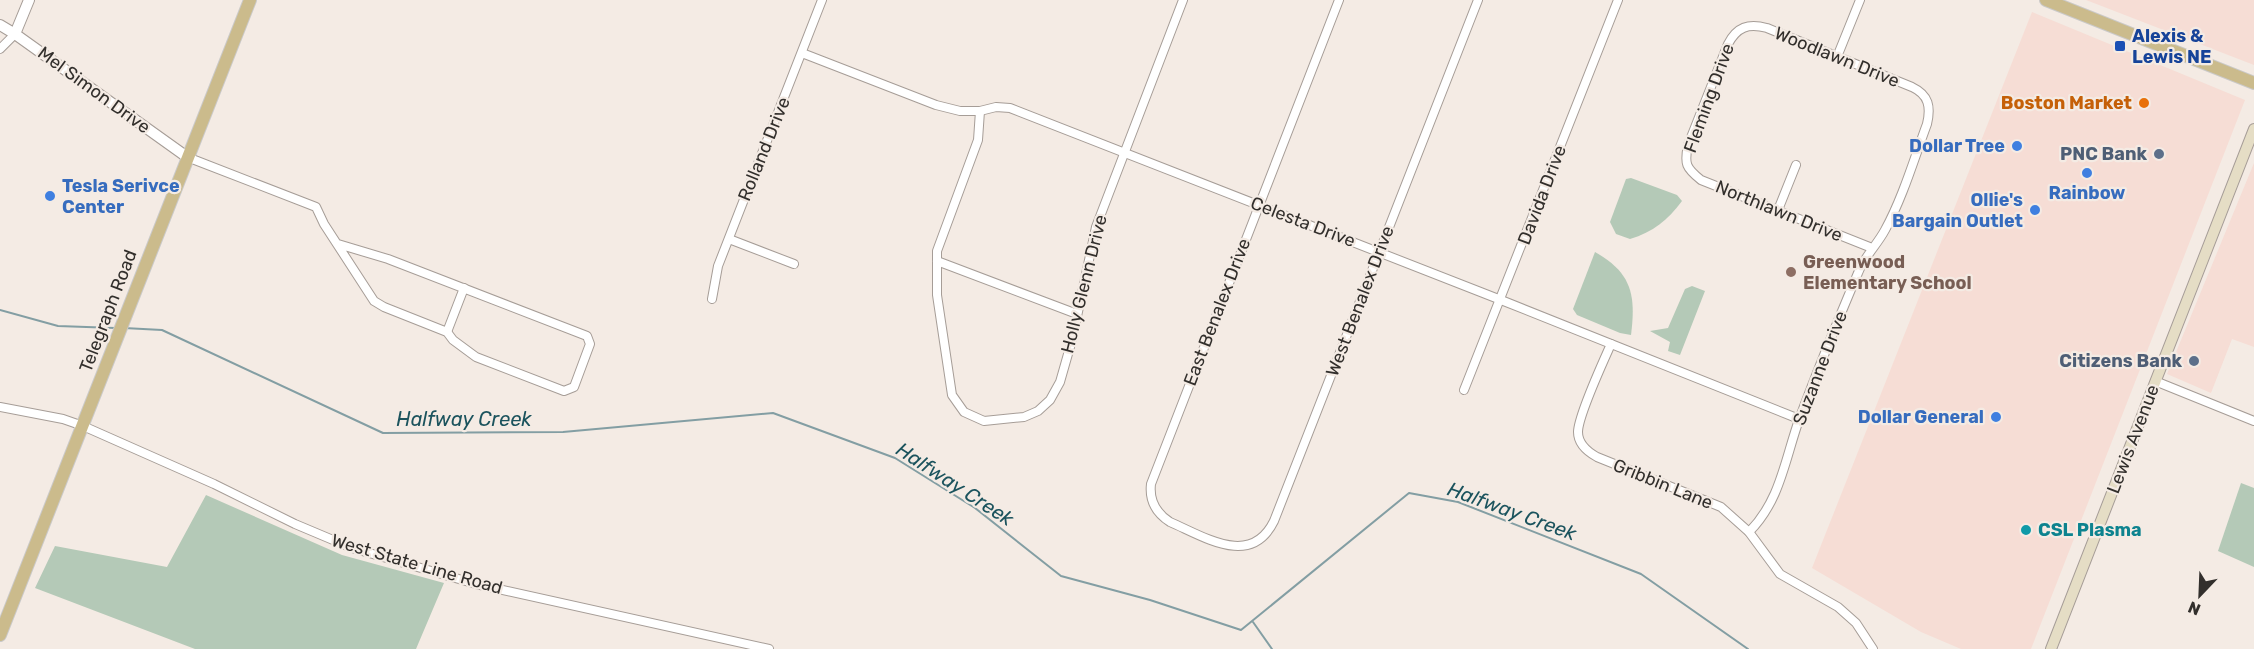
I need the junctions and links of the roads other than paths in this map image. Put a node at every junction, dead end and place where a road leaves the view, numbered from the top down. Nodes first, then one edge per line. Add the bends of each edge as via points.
1 (29, 0) edge
2 (250, 0) edge
3 (822, 0) edge
4 (1183, 0) edge
5 (1339, 0) edge
6 (1478, 0) edge
7 (1618, 0) edge
8 (1860, 0) edge
9 (2046, 0) edge
10 (0, 26) edge
11 (1738, 29) joint
12 (15, 34) junction
13 (0, 49) edge
14 (802, 53) junction
15 (1837, 57) junction
16 (2254, 83) edge
17 (1929, 103) joint
18 (980, 111) junction
19 (2254, 129) edge
20 (1124, 152) junction
21 (187, 157) junction
22 (1796, 165) dead end
23 (1688, 169) joint
24 (1259, 205) junction
25 (1778, 210) junction
26 (729, 239) junction
27 (338, 244) junction
28 (1872, 248) junction
29 (1379, 252) junction
30 (937, 261) junction
31 (794, 264) dead end
32 (464, 288) junction
33 (712, 299) dead end
34 (1501, 300) junction
35 (1077, 315) junction
36 (447, 332) junction
37 (1611, 344) junction
38 (2155, 381) junction
39 (1464, 390) dead end
40 (0, 407) edge
41 (1799, 419) junction
42 (2254, 421) edge
43 (83, 426) junction
44 (1749, 532) junction
45 (1200, 535) joint
46 (0, 635) edge
47 (769, 649) edge
48 (1874, 649) edge
49 (2050, 649) edge

1 - 12 street
2 - 21 main road, Telegraph Road
3 - 14 street, Rolland Drive
4 - 20 street, Holly Glenn Drive
5 - 24 street, East Benalex Drive
6 - 29 street, West Benalex Drive
7 - 34 street, Davida Drive
8 - 15 street
9 - 16 main road
10 - 12 street, Mel Simon Drive
11 - 15 street, Woodlawn Drive via 1755,25 1767,28
11 - 23 street, Fleming Drive via 1728,44 1688,145
12 - 13 street
12 - 21 street, Mel Simon Drive
14 - 18 street, Celesta Drive via 936,105
14 - 26 street, Rolland Drive
15 - 17 street, Woodlawn Drive via 1921,91
17 - 28 street, Suzanne Drive via 1927,124 1899,196 1884,232
18 - 20 street, Celesta Drive via 1010,108
18 - 30 street via 978,140 940,237
19 - 38 main road, Lewis Avenue
20 - 24 street, Celesta Drive
20 - 35 street, Holly Glenn Drive via 1096,226
21 - 27 street via 316,207
21 - 43 main road, Telegraph Road
22 - 25 street
23 - 25 street, Northlawn Drive via 1701,180
24 - 29 street, Celesta Drive
24 - 45 street, East Benalex Drive via 1151,484 1152,502 1163,518
25 - 28 street, Northlawn Drive
26 - 31 street
26 - 33 street, Rolland Drive via 718,266
27 - 32 street
27 - 36 street via 374,301
28 - 41 street, Suzanne Drive via 1859,270
29 - 34 street, Celesta Drive
29 - 45 street, West Benalex Drive via 1269,531 1244,547
30 - 35 street
30 - 35 street, Holly Glenn Drive via 937,295 952,395 964,412 984,421 1024,417 1050,400 1060,382
32 - 36 street
32 - 36 street via 587,336 590,344 574,387 564,391 476,357
34 - 37 street, Celesta Drive
34 - 39 street, Davida Drive
37 - 41 street, Celesta Drive
37 - 44 street, Gribbin Lane via 1581,419 1581,442 1597,457 1721,507
38 - 42 street
38 - 49 main road, Lewis Avenue
40 - 43 street, West State Line Road
41 - 44 street, Suzanne Drive via 1771,504
43 - 46 main road, Telegraph Road
43 - 47 street, West State Line Road via 352,548 476,584
44 - 48 street, Gribbin Lane via 1780,574 1839,607

